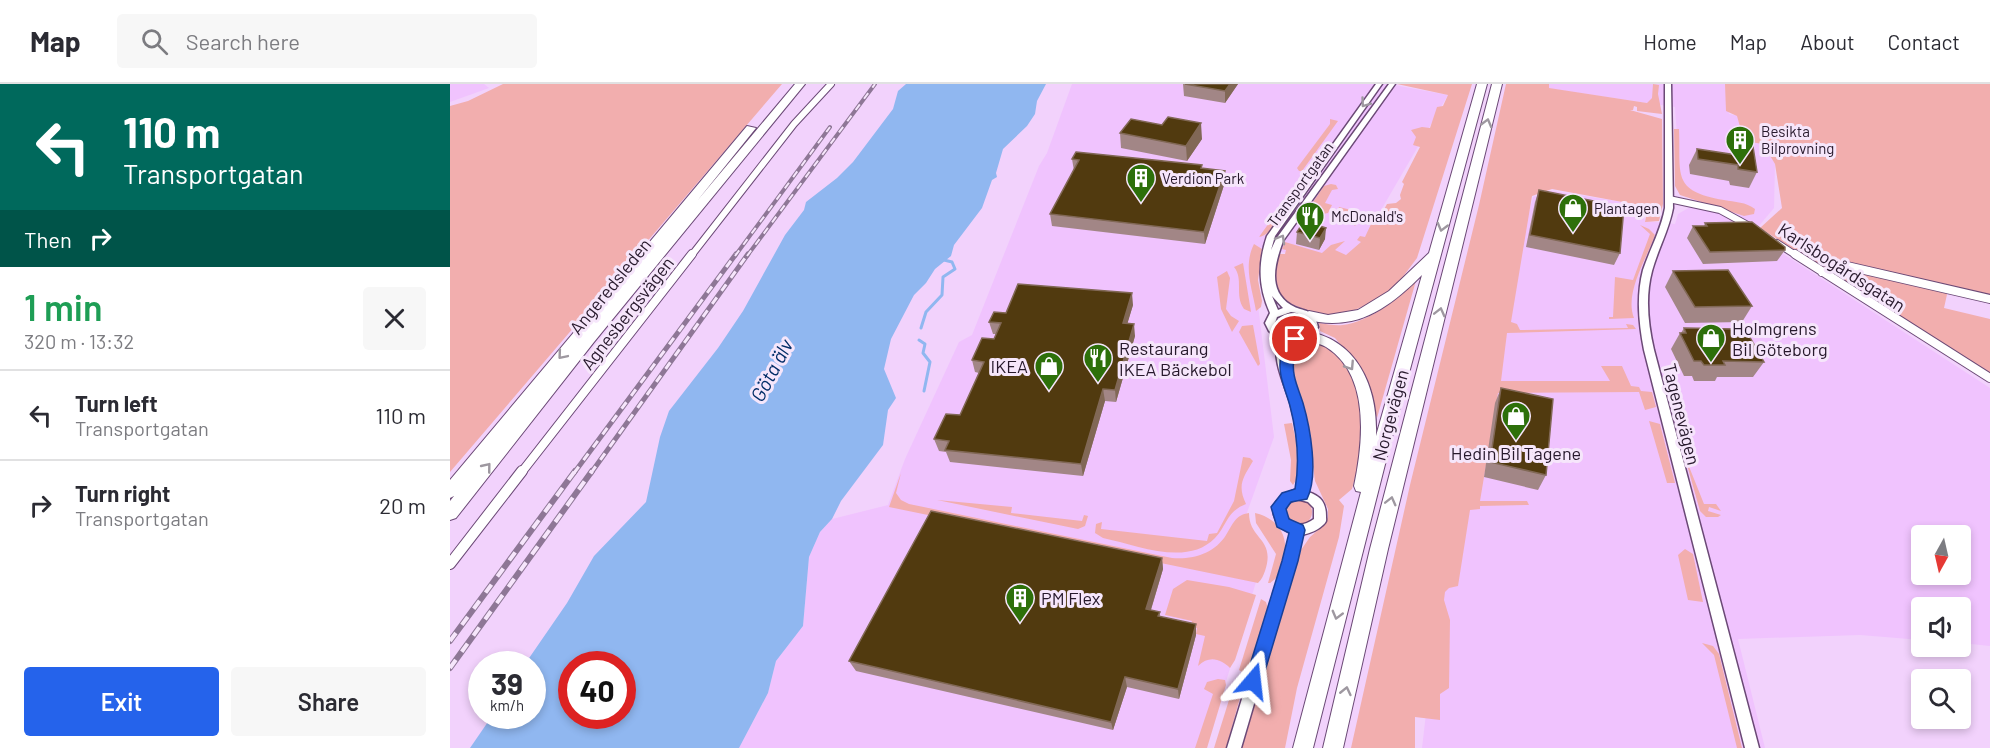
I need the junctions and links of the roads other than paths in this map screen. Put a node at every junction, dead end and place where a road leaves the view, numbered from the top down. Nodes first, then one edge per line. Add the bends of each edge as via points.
1 (787, 84) edge
2 (800, 84) edge
3 (831, 84) edge
4 (1379, 84) edge
5 (1392, 84) edge
6 (1482, 84) edge
7 (1497, 84) edge
8 (1668, 84) edge
9 (1669, 199) junction
10 (1757, 231) edge
11 (1767, 237) edge
12 (1435, 253) junction
13 (1822, 272) junction
14 (1990, 299) edge
15 (1290, 309) junction
16 (1275, 314) junction
17 (1309, 316) junction
18 (1282, 337) junction
19 (1302, 337) junction
20 (1287, 378) junction
21 (1990, 378) edge
22 (450, 491) edge
23 (1302, 494) junction
24 (450, 513) edge
25 (1297, 530) junction
26 (1351, 561) junction
27 (450, 564) edge
28 (1234, 748) edge
29 (1303, 748) edge
30 (1333, 748) edge
31 (1752, 748) edge

1 -> 22 highway, Angeredsleden
24 -> 2 highway, Angeredsleden
3 - 27 street, Agnesbergsvägen via 779,142
4 -> 16 street, Transportgatan via 1271,236 1263,279
15 -> 5 street, Transportgatan via 1274,294 1270,279 1279,241
6 -> 12 highway, Norgevägen
30 -> 7 highway, Norgevägen via 1379,549
8 - 9 street, Tagenevägen
9 - 10 street, Karlsbogårdsgatan via 1720,210
9 - 31 street, Tagenevägen via 1667,220 1648,270 1642,313
11 - 13 street, Karlsbogårdsgatan
12 - 17 highway via 1396,293 1373,309 1339,321
12 - 26 highway, Norgevägen
13 - 14 street via 1847,266
13 - 21 street, Karlsbogårdsgatan
15 - 16 street
15 - 17 street
16 - 18 street, Transportgatan via 1270,326
17 - 19 street, Transportgatan via 1313,327
18 - 19 street
18 - 20 street, Transportgatan via 1279,357
19 - 20 street, Transportgatan via 1288,354
19 -> 26 highway via 1319,337 1338,348 1354,369 1366,407 1368,442
20 - 23 street, Transportgatan via 1305,446
23 - 25 street via 1287,497 1279,507 1282,523
23 - 25 street via 1315,500 1321,515 1317,524
25 - 28 street
26 -> 29 highway, Norgevägen

